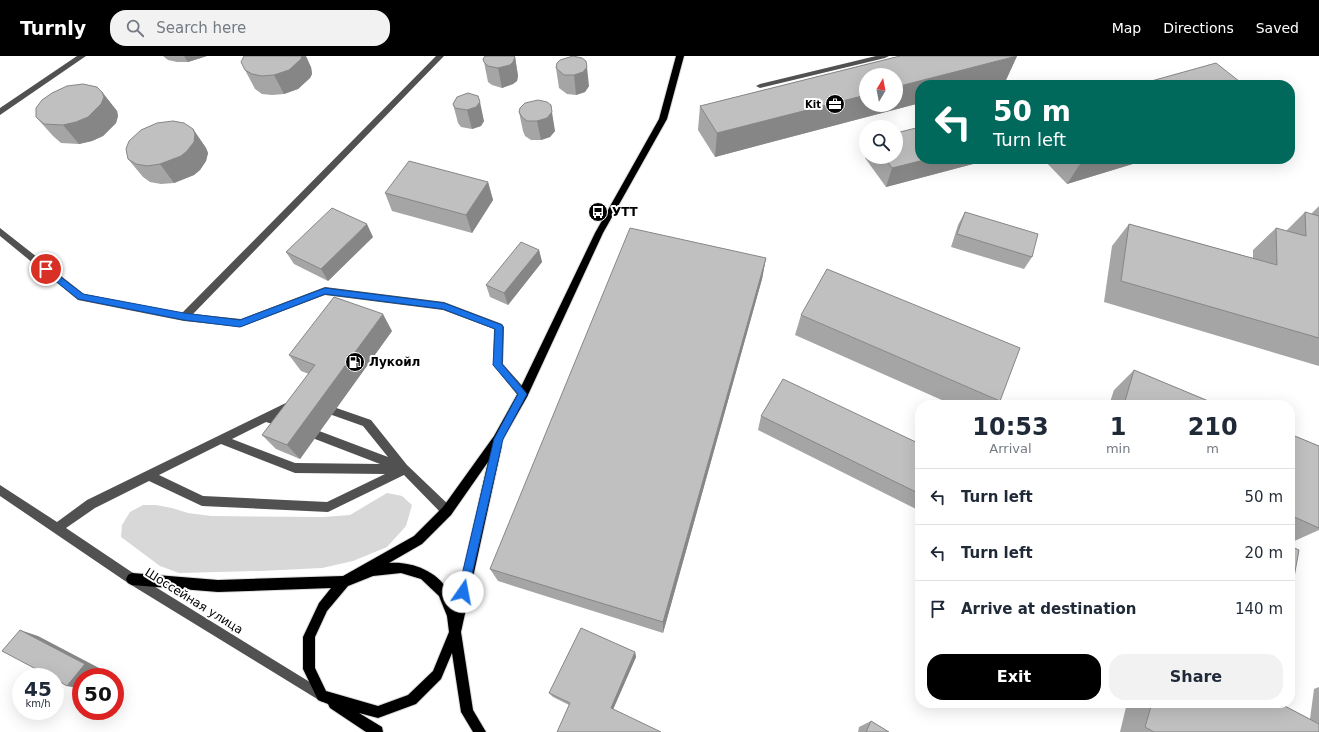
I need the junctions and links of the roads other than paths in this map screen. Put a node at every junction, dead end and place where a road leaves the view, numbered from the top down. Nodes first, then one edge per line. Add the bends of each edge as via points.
1 (82, 56) edge
2 (440, 56) edge
3 (680, 56) edge
4 (885, 56) edge
5 (760, 86) dead end
6 (0, 112) edge
7 (0, 232) edge
8 (184, 317) junction
9 (523, 394) junction
10 (265, 417) junction
11 (222, 439) junction
12 (498, 439) junction
13 (405, 469) junction
14 (148, 475) junction
15 (0, 490) edge
16 (447, 511) junction
17 (57, 528) junction
18 (132, 579) junction
19 (344, 582) junction
20 (455, 632) junction
21 (322, 696) junction
22 (377, 732) edge
23 (480, 732) edge

1 - 6 street
2 - 8 street
3 - 9 main road via 663,119 599,233
4 - 5 street
7 - 8 street via 80,297
8 - 9 street via 240,323 325,291 444,306 499,327 498,365
9 - 12 main road
10 - 11 street
10 - 13 street via 330,438
10 - 13 street via 300,400 368,423
11 - 13 street via 295,468
11 - 14 street
12 - 16 main road
12 - 20 main road
13 - 14 street via 328,507 202,501
13 - 16 street
14 - 17 street via 91,504
15 - 17 street, Шоссейная улица
16 - 19 main road via 418,540
17 - 18 street, Шоссейная улица
18 - 19 main road via 218,586
18 - 21 street, Шоссейная улица
19 - 20 main road via 374,570 401,567 425,575 443,592 453,616
19 - 21 main road via 323,607 309,637 309,669
20 - 21 main road via 437,675 412,700 378,712
20 - 23 main road via 467,712
21 - 22 main road, Шоссейная улица

